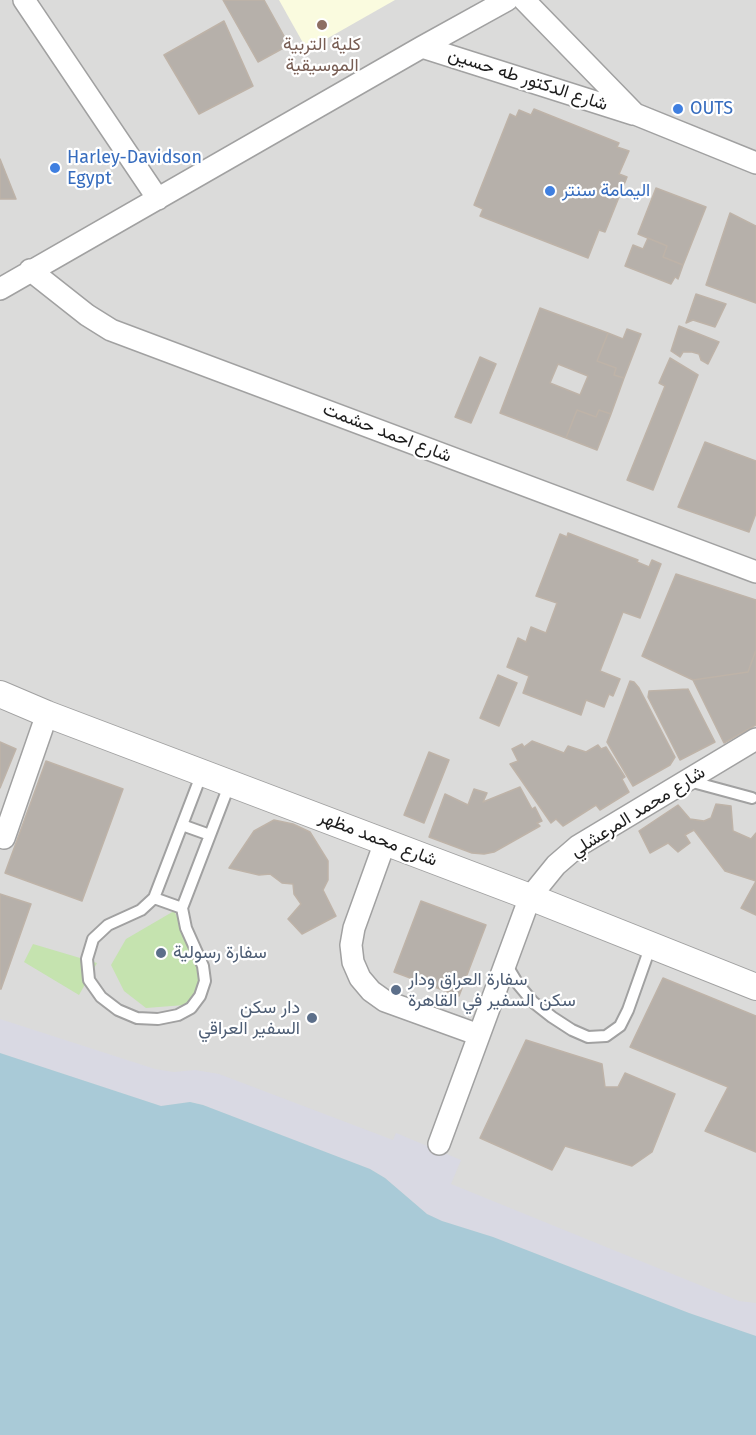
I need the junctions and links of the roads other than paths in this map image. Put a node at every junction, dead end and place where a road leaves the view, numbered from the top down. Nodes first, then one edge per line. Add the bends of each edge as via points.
1 (24, 0) edge
2 (507, 0) edge
3 (524, 0) edge
4 (429, 43) junction
5 (635, 114) junction
6 (756, 163) edge
7 (158, 200) junction
8 (30, 270) junction
9 (0, 289) edge
10 (756, 572) edge
11 (0, 694) edge
12 (47, 714) junction
13 (756, 739) edge
14 (202, 773) junction
15 (686, 780) junction
16 (230, 783) junction
17 (752, 798) dead end
18 (182, 825) junction
19 (210, 836) junction
20 (4, 838) dead end
21 (386, 842) junction
22 (530, 897) junction
23 (154, 898) junction
24 (182, 908) junction
25 (651, 945) junction
26 (506, 963) junction
27 (756, 987) edge
28 (479, 1035) junction
29 (439, 1144) dead end

1 - 7 street
2 - 4 street
3 - 5 street, شارع الدكتور طه حسين
4 - 5 street, شارع الدكتور طه حسين
4 - 7 street
5 - 6 street, شارع الدكتور طه حسين
7 - 8 street
8 - 9 street
8 - 10 street, شارع احمد حشمت via 111,330
11 - 12 street, شارع محمد مظهر
12 - 14 street, شارع محمد مظهر
12 - 20 street
13 - 15 street, شارع محمد المرعشلي
14 - 16 street, شارع محمد مظهر
14 - 18 lane
15 - 17 lane
15 - 22 street, شارع محمد المرعشلي via 578,846
16 - 19 lane
16 - 21 street, شارع محمد مظهر
18 - 19 lane
18 - 23 lane
19 - 24 lane
21 - 22 street, شارع محمد مظهر
21 - 28 street via 354,928 353,962 360,978 385,1001
22 - 25 street, شارع محمد مظهر
22 - 26 street, شارع محمد المرعشلي
23 - 24 lane
23 - 24 lane via 141,910 108,924 93,939 87,959 88,980 101,997 137,1018 178,1015 191,1008 200,996 205,981 203,966 186,928
25 - 26 lane via 628,1010 620,1026 606,1036 588,1037 552,1017 533,1002
25 - 27 street, شارع محمد مظهر
26 - 28 street, شارع محمد المرعشلي
28 - 29 street, شارع محمد المرعشلي

